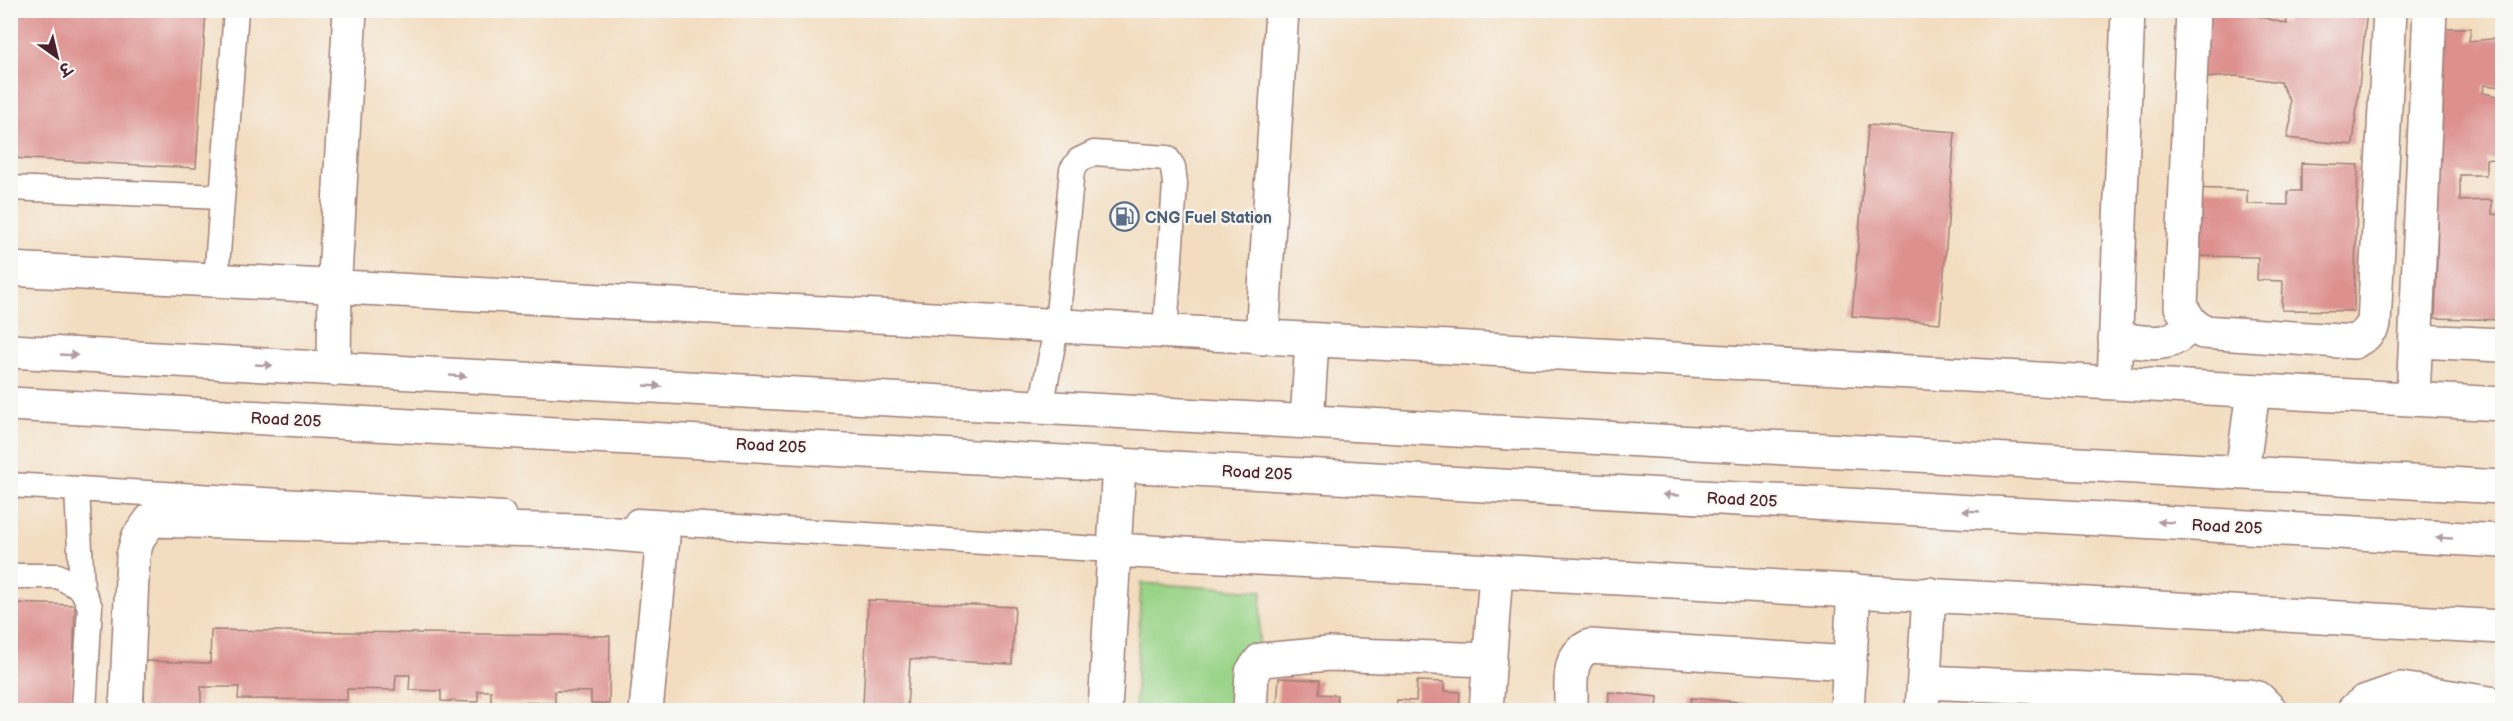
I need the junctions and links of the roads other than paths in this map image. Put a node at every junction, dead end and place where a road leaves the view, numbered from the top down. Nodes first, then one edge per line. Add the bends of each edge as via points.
1 (236, 10) edge
2 (350, 10) edge
3 (1282, 10) edge
4 (2128, 10) edge
5 (2193, 10) edge
6 (2390, 10) edge
7 (2430, 10) edge
8 (10, 188) edge
9 (222, 197) junction
10 (10, 269) edge
11 (216, 281) junction
12 (334, 288) junction
13 (2191, 323) junction
14 (1057, 324) junction
15 (1166, 333) junction
16 (1262, 338) junction
17 (2115, 339) junction
18 (1312, 340) junction
19 (2417, 341) junction
20 (2502, 345) edge
21 (10, 351) edge
22 (334, 369) junction
23 (2114, 383) junction
24 (2253, 391) junction
25 (2413, 399) junction
26 (10, 404) edge
27 (2502, 404) edge
28 (1041, 407) junction
29 (1307, 422) junction
30 (1119, 464) junction
31 (2242, 473) junction
32 (10, 485) edge
33 (2502, 487) edge
34 (77, 489) junction
35 (580, 524) junction
36 (2502, 541) edge
37 (1114, 550) junction
38 (1496, 571) junction
39 (10, 576) edge
40 (82, 589) junction
41 (1854, 590) junction
42 (1929, 594) junction
43 (2502, 627) edge
44 (1488, 660) junction
45 (1849, 663) junction
46 (1924, 696) edge
47 (2502, 705) edge
48 (84, 711) edge
49 (126, 711) edge
50 (646, 711) edge
51 (1105, 711) edge
52 (1250, 711) edge
53 (1486, 711) edge
54 (1571, 711) edge
55 (1847, 711) edge
56 (2270, 711) edge
57 (2354, 711) edge

1 - 9 lane
2 - 12 street
3 - 16 street
4 - 17 street
5 - 13 street via 2181,307
6 - 13 street via 2374,324 2354,342 2204,332
7 - 19 street
8 - 9 lane
9 - 11 lane
10 - 11 street
11 - 12 street
12 - 14 street
12 - 22 street
13 - 17 street via 2181,337 2170,342
14 - 15 street
14 - 15 lane via 1072,170 1079,160 1094,153 1167,158 1173,167 1175,184
14 - 28 lane
15 - 16 street
16 - 18 street
17 - 23 street
18 - 23 street
18 - 29 street
19 - 20 street
19 - 25 street
21 -> 22 street
22 -> 28 street
23 - 24 street
24 - 25 street
24 - 31 street
25 - 27 street
26 - 30 street, Road 205
28 - 29 street
29 - 31 street
36 -> 30 street, Road 205
30 - 37 street
31 - 33 street
32 - 34 lane
34 - 35 lane
34 - 40 lane
35 - 37 lane
35 - 49 street via 151,520 138,537 133,556
35 - 50 street via 663,538
37 - 38 street
37 - 51 street
38 - 41 street
38 - 44 street
39 - 40 lane via 58,576
40 - 48 lane via 90,607
41 - 42 street
41 - 45 street
42 - 43 street
42 - 46 street
44 - 52 street via 1329,654 1261,660 1252,672
44 - 53 street
45 - 54 street via 1590,646 1578,651 1573,660
45 - 55 street
46 - 56 street via 2247,696 2258,698
47 - 57 street via 2401,689 2364,702

